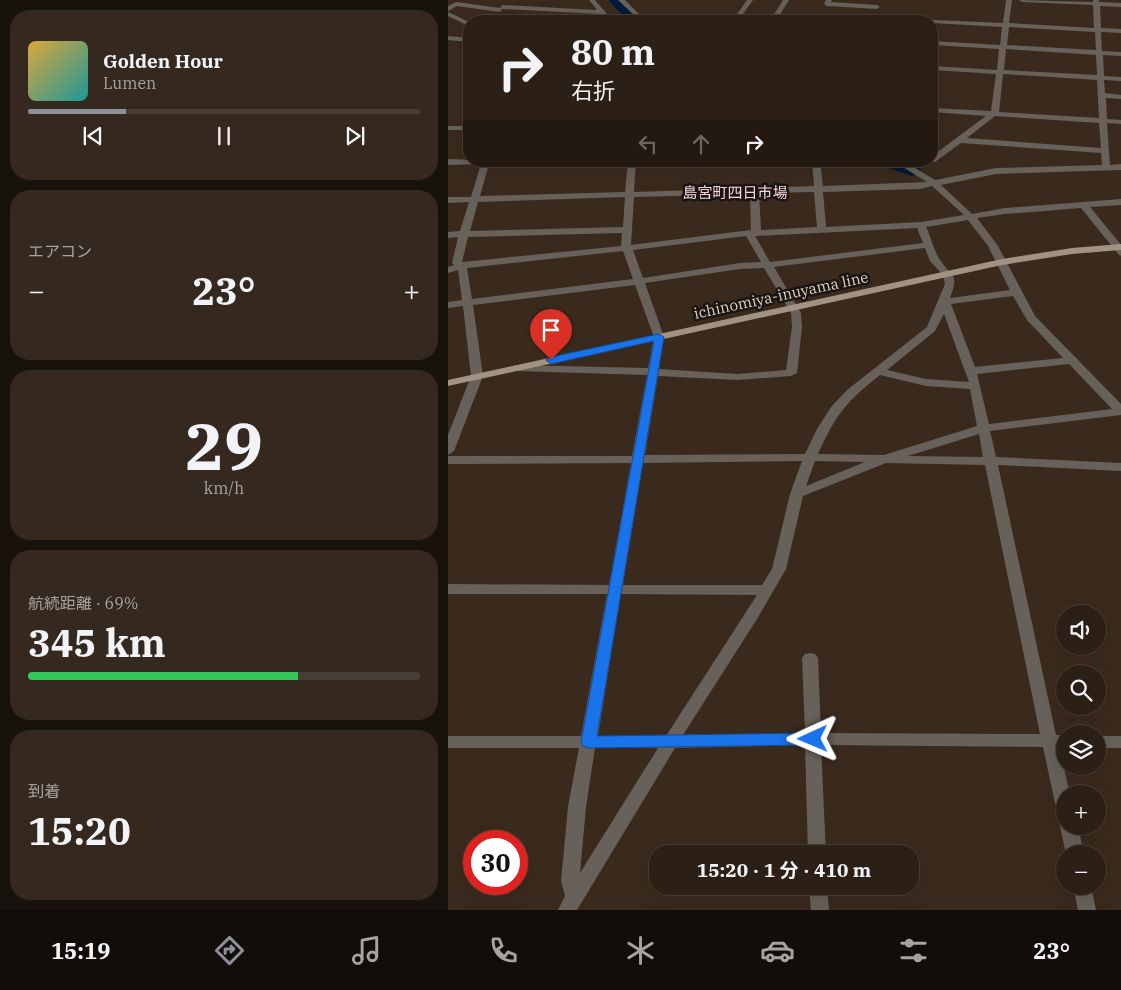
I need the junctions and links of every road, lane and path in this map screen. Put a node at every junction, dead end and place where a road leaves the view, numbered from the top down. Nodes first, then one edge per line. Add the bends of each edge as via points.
1 (511, 0) edge
2 (592, 0) edge
3 (622, 0) edge
4 (750, 0) edge
5 (786, 0) edge
6 (829, 0) edge
7 (1009, 0) edge
8 (1022, 0) edge
9 (1096, 2) edge
10 (878, 3) edge
11 (1122, 5) edge
12 (501, 8) junction
13 (448, 9) edge
14 (602, 12) junction
15 (448, 14) edge
16 (495, 15) edge
17 (605, 15) edge
18 (637, 15) edge
19 (740, 15) edge
20 (777, 15) edge
21 (874, 15) edge
22 (463, 21) edge
23 (938, 22) edge
24 (1005, 25) junction
25 (1097, 30) junction
26 (1122, 32) edge
27 (448, 38) edge
28 (463, 39) edge
29 (938, 43) edge
30 (1004, 48) junction
31 (1098, 52) junction
32 (1122, 54) edge
33 (938, 68) edge
34 (1000, 72) junction
35 (1101, 78) junction
36 (1122, 79) edge
37 (1101, 94) junction
38 (1122, 97) edge
39 (938, 110) edge
40 (995, 114) junction
41 (1104, 121) junction
42 (1122, 122) edge
43 (448, 128) edge
44 (463, 128) edge
45 (960, 140) junction
46 (1105, 150) junction
47 (938, 156) edge
48 (448, 162) edge
49 (463, 162) edge
50 (483, 167) edge
51 (632, 167) edge
52 (817, 167) edge
53 (909, 167) edge
54 (923, 167) edge
55 (1122, 167) edge
56 (1106, 168) junction
57 (917, 171) junction
58 (934, 184) junction
59 (819, 189) junction
60 (754, 192) junction
61 (630, 193) junction
62 (475, 199) junction
63 (448, 200) edge
64 (1122, 202) edge
65 (1083, 205) junction
66 (972, 218) junction
67 (921, 225) junction
68 (628, 230) junction
69 (822, 230) junction
70 (752, 233) junction
71 (464, 234) junction
72 (448, 235) edge
73 (928, 245) junction
74 (627, 248) junction
75 (1120, 249) edge
76 (1002, 262) junction
77 (768, 265) junction
78 (462, 266) junction
79 (448, 270) edge
80 (948, 274) junction
81 (640, 281) junction
82 (1016, 292) junction
83 (945, 302) junction
84 (468, 303) junction
85 (448, 305) edge
86 (792, 308) junction
87 (659, 337) junction
88 (1072, 360) junction
89 (515, 368) junction
90 (878, 371) junction
91 (971, 371) junction
92 (652, 372) junction
93 (477, 376) junction
94 (448, 382) edge
95 (975, 386) junction
96 (1121, 412) edge
97 (984, 428) junction
98 (448, 451) edge
99 (810, 457) junction
100 (638, 459) junction
101 (884, 459) junction
102 (448, 460) edge
103 (990, 461) junction
104 (1122, 467) edge
105 (797, 494) junction
106 (616, 588) junction
107 (448, 589) edge
108 (766, 590) junction
109 (810, 658) dead end
110 (1056, 738) edge
111 (813, 739) junction
112 (1056, 741) edge
113 (448, 742) edge
114 (588, 742) junction
115 (670, 742) junction
116 (1106, 742) edge
117 (1122, 742) edge
118 (817, 845) edge
119 (819, 895) edge
120 (1084, 895) edge
121 (571, 904) edge
122 (820, 910) edge
123 (1088, 910) edge

1 - 12 street
2 - 14 street
3 - 18 street
4 - 19 street
5 - 20 street
6 - 10 street via 827,4
7 - 24 street
8 - 9 street
9 - 11 street
9 - 25 street
10 - 21 street
12 - 13 street via 456,4
12 - 14 street
12 - 16 street
14 - 17 street
15 - 22 street
23 - 24 street
24 - 25 street
24 - 30 street
25 - 26 street
25 - 31 street
27 - 28 street
29 - 30 street
30 - 31 street
30 - 34 street
31 - 32 street
31 - 35 street
33 - 34 street
34 - 35 street
34 - 40 street
35 - 36 street
35 - 37 street
37 - 38 street
37 - 41 street
39 - 40 street
40 - 41 street
40 - 45 street
41 - 42 street
41 - 46 street
43 - 44 street
45 - 46 street
45 - 47 street
46 - 56 street
48 - 49 street
50 - 62 street
51 - 61 street
52 - 59 street
53 - 57 street
54 - 57 street
55 - 56 street
56 - 58 street via 996,171
57 - 58 street
58 - 59 street
58 - 66 street
59 - 60 street
59 - 69 street
60 - 61 street
60 - 70 street
61 - 62 street
61 - 68 street
62 - 63 street
62 - 71 street
64 - 65 street
65 - 66 street
65 - 75 street
66 - 67 street
66 - 76 street
67 - 69 street
67 - 73 street
68 - 71 street
68 - 74 street
69 - 70 street
70 - 74 street
70 - 77 street
71 - 72 street
71 - 78 street via 457,263
73 - 77 street
73 - 80 street via 935,260
74 - 78 street
74 - 81 street
75 - 76 main road, ichinomiya-inuyama line via 1040,255
76 - 80 main road, ichinomiya-inuyama line
76 - 82 street
77 - 81 street
77 - 86 street
78 - 79 street
78 - 84 street
80 - 83 street via 950,284
80 - 86 main road, ichinomiya-inuyama line
81 - 84 street
81 - 87 street
82 - 83 street
82 - 88 street via 1031,318
83 - 90 street via 931,329
83 - 91 street
84 - 85 street
84 - 93 street
86 - 87 main road, ichinomiya-inuyama line
86 - 92 street via 796,313 797,326 791,373 737,377
87 - 89 main road, ichinomiya-inuyama line
87 - 92 street
88 - 91 street
88 - 96 street
89 - 92 street
89 - 93 main road, ichinomiya-inuyama line
90 - 95 street via 916,382
90 - 99 street via 837,407
91 - 95 street
92 - 100 street
93 - 94 main road, ichinomiya-inuyama line
93 - 98 street
95 - 97 street
96 - 97 street
97 - 101 street
97 - 103 street
99 - 100 street
99 - 101 street
99 - 105 street
100 - 102 street
100 - 106 street
101 - 103 street
101 - 105 street
103 - 104 street
103 - 110 street via 1034,675
105 - 108 street via 779,568
106 - 107 street
106 - 108 street
106 - 114 street
108 - 115 street
109 - 111 street
111 - 112 street
111 - 115 street
111 - 118 street
113 - 114 street
114 - 115 street
114 - 121 street via 577,807
115 - 121 street
116 - 117 street
119 - 122 street
120 - 123 street

